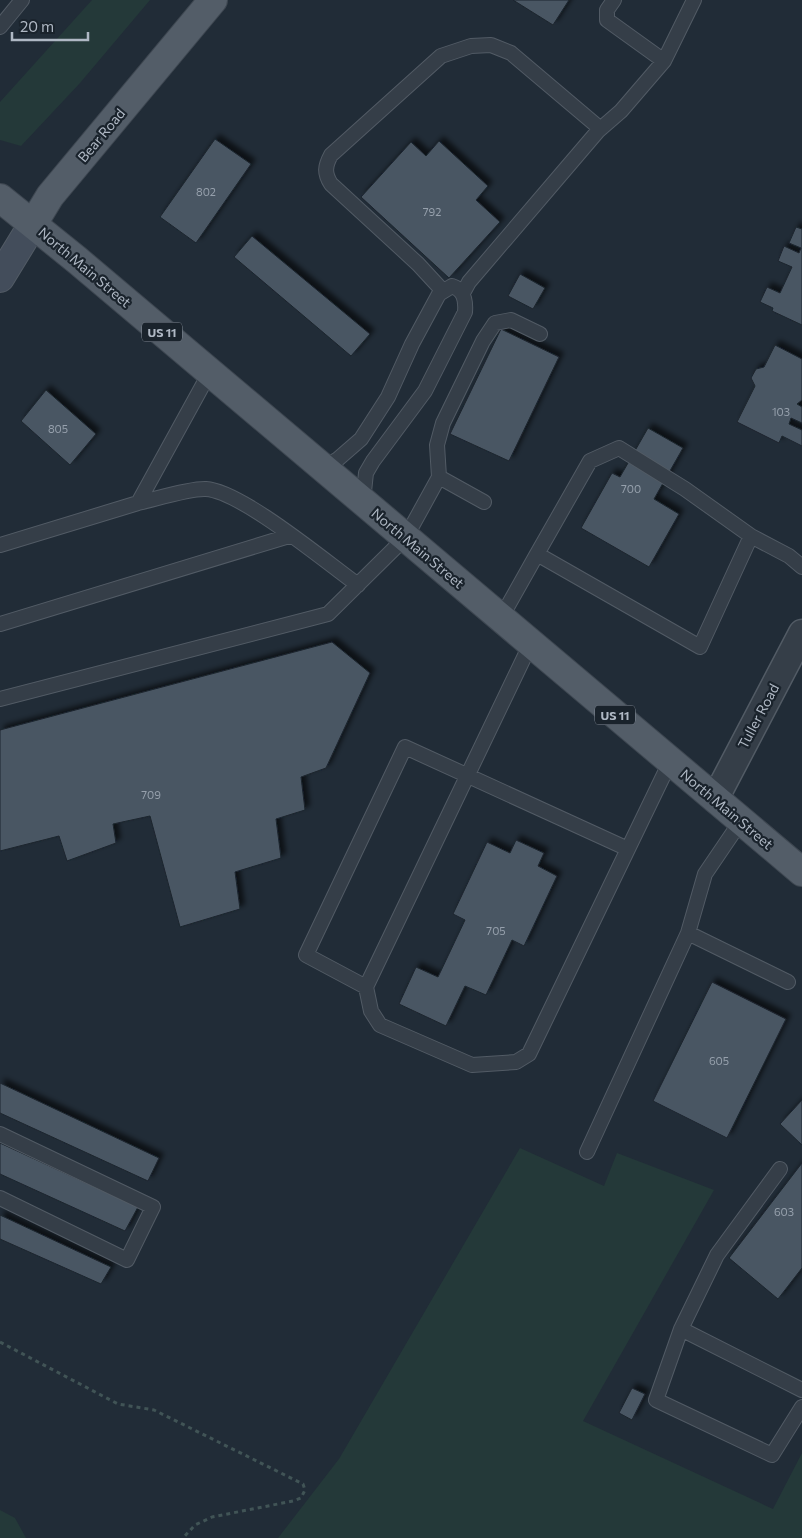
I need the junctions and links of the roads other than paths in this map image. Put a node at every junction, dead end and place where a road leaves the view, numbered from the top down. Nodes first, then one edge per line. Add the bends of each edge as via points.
1 (22, 0) edge
2 (213, 0) edge
3 (614, 0) edge
4 (690, 2) edge
5 (0, 27) edge
6 (664, 61) junction
7 (598, 131) junction
8 (0, 198) edge
9 (33, 224) junction
10 (0, 278) edge
11 (442, 290) junction
12 (463, 292) junction
13 (540, 334) dead end
14 (210, 372) junction
15 (323, 468) junction
16 (439, 477) junction
17 (363, 501) junction
18 (484, 502) dead end
19 (138, 503) junction
20 (289, 536) junction
21 (751, 536) junction
22 (406, 537) junction
23 (0, 545) edge
24 (537, 554) junction
25 (802, 567) edge
26 (358, 585) junction
27 (501, 618) junction
28 (0, 624) edge
29 (802, 634) edge
30 (531, 643) junction
31 (0, 698) edge
32 (670, 762) junction
33 (468, 774) junction
34 (715, 799) junction
35 (741, 821) junction
36 (628, 849) junction
37 (802, 872) edge
38 (688, 933) junction
39 (788, 982) dead end
40 (366, 987) junction
41 (0, 1134) edge
42 (587, 1152) dead end
43 (780, 1169) dead end
44 (0, 1198) edge
45 (681, 1329) junction
46 (802, 1390) edge
47 (802, 1407) edge

1 - 5 lane
2 - 9 main road, Bear Road via 50,196
3 - 6 lane via 607,10 607,20
4 - 6 lane
6 - 7 lane via 621,111
7 - 11 lane via 596,125 511,53 491,45 471,46 441,56 331,155 326,164 326,176 331,184
7 - 12 lane
8 - 9 main road, US 11
9 - 10 main road, Bear Road
9 - 14 main road, North Main Street / US 11
11 - 12 lane via 452,286
11 - 15 lane via 412,344 388,398 367,431 352,449
12 - 17 lane via 465,312 425,391 366,473
13 - 16 lane via 511,320 495,323 443,423 437,445
14 - 15 main road, North Main Street / US 11
14 - 19 lane
15 - 17 main road, North Main Street / US 11
16 - 18 lane
16 - 22 lane
17 - 22 main road, North Main Street / US 11
19 - 20 lane via 204,488 223,491
19 - 23 lane
20 - 26 lane
20 - 28 lane
21 - 24 lane via 619,448 590,461
21 - 24 lane via 700,647
21 - 25 lane via 789,556
22 - 26 lane
22 - 27 main road, North Main Street / US 11
24 - 27 lane
26 - 31 lane via 328,614
27 - 30 main road, North Main Street / US 11
29 - 34 street, Tuller Road
30 - 32 main road, North Main Street / US 11
30 - 33 lane
32 - 34 main road, North Main Street / US 11
32 - 36 lane
33 - 36 lane
33 - 40 lane
33 - 40 lane via 405,747 306,955
34 - 35 main road, North Main Street / US 11
35 - 37 main road, North Main Street / US 11
35 - 38 lane via 704,874
36 - 40 lane via 529,1054 516,1062 472,1065 380,1025 370,1011
38 - 39 lane
38 - 42 lane
41 - 44 lane via 153,1207 127,1260
43 - 45 lane via 717,1255
45 - 46 lane
45 - 47 lane via 656,1400 772,1455

